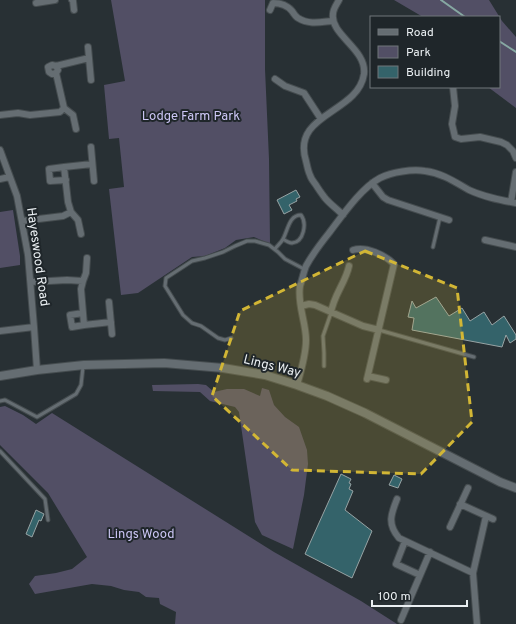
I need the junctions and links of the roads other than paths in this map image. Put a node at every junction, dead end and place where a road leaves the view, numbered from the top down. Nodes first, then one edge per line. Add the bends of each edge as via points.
1 (55, 0) edge
2 (72, 0) edge
3 (339, 0) edge
4 (36, 4) edge
5 (74, 10) dead end
6 (270, 10) dead end
7 (332, 21) junction
8 (88, 47) dead end
9 (89, 58) junction
10 (367, 70) edge
11 (275, 78) dead end
12 (91, 80) dead end
13 (453, 88) edge
14 (64, 108) junction
15 (0, 115) edge
16 (321, 119) junction
17 (76, 129) dead end
18 (91, 147) dead end
19 (0, 150) edge
20 (516, 158) edge
21 (49, 161) dead end
22 (92, 164) junction
23 (64, 167) junction
24 (49, 169) junction
25 (516, 172) edge
26 (9, 177) junction
27 (0, 179) edge
28 (66, 180) junction
29 (94, 181) dead end
30 (372, 184) junction
31 (513, 202) edge
32 (71, 212) junction
33 (343, 215) junction
34 (440, 217) junction
35 (449, 220) dead end
36 (22, 221) junction
37 (81, 234) dead end
38 (283, 239) junction
39 (485, 240) dead end
40 (433, 247) dead end
41 (516, 247) edge
42 (275, 249) junction
43 (353, 250) dead end
44 (87, 258) dead end
45 (349, 266) dead end
46 (305, 270) junction
47 (31, 282) junction
48 (83, 282) junction
49 (109, 302) dead end
50 (300, 306) junction
51 (331, 312) junction
52 (83, 313) junction
53 (111, 322) junction
54 (84, 325) junction
55 (34, 327) junction
56 (379, 330) junction
57 (0, 331) edge
58 (112, 334) dead end
59 (231, 338) dead end
60 (474, 357) dead end
61 (84, 365) junction
62 (324, 366) dead end
63 (37, 370) junction
64 (0, 376) edge
65 (386, 380) dead end
66 (297, 385) junction
67 (0, 401) edge
68 (0, 451) edge
69 (468, 488) dead end
70 (516, 488) edge
71 (397, 499) dead end
72 (460, 504) junction
73 (486, 516) junction
74 (493, 519) dead end
75 (48, 520) dead end
76 (450, 526) dead end
77 (406, 541) junction
78 (430, 552) junction
79 (473, 573) junction
80 (420, 575) junction
81 (401, 620) dead end
82 (477, 624) edge

1 - 4 street
2 - 5 street
3 - 7 street
6 - 7 street via 273,3 280,3 290,8 297,18 307,22
7 - 10 street via 358,53
8 - 9 street
9 - 12 street
9 - 14 street via 49,66 50,74 56,73
10 - 16 street via 357,91 348,101
11 - 16 street via 285,86 304,93
13 - 20 street via 455,106 452,124 455,137 480,137 501,142 513,151
14 - 15 street via 60,112
14 - 17 street via 73,115
16 - 33 street via 310,128 304,140 304,155 310,177 325,198
18 - 22 street
19 - 26 street, Hayeswood Road
21 - 24 street
22 - 23 street
22 - 29 street
23 - 24 street
23 - 28 street
24 - 28 street via 50,181
25 - 31 street
26 - 27 street
26 - 36 street, Hayeswood Road via 17,196
28 - 32 street
30 - 31 street via 394,173 424,171 440,174 486,197
30 - 33 street via 357,197
30 - 34 street via 388,200
32 - 36 street via 63,216
32 - 37 street via 78,220
33 - 46 street
34 - 35 street
34 - 40 lane
36 - 47 street, Hayeswood Road
38 - 38 lane via 292,218 301,215 304,218 304,226 299,240 290,243
38 - 42 lane
39 - 41 street
42 - 46 lane via 285,259
42 - 59 lane via 259,241 247,242 192,261 166,278 165,286 183,315 218,338
43 - 56 street via 358,248 381,255 394,264
44 - 48 street
45 - 51 street
46 - 50 street via 300,288
47 - 48 street
47 - 55 street, Hayeswood Road
48 - 52 street
49 - 53 street
50 - 51 street via 315,305
50 - 66 street via 306,340
51 - 56 street
51 - 62 lane via 323,336
52 - 54 street
52 - 54 street via 70,315 72,327
53 - 54 street
53 - 58 street
55 - 57 street
55 - 63 street, Hayeswood Road
56 - 60 lane
56 - 65 street via 368,377
61 - 63 street, Lings Way
61 - 66 street, Lings Way via 164,362 190,364 265,375
61 - 67 lane via 76,394 37,417 5,400
63 - 64 street, Lings Way
66 - 70 street, Lings Way via 365,413
68 - 75 lane via 45,499
69 - 72 street
71 - 77 street via 391,520 393,531 398,538
72 - 73 street
72 - 76 street
73 - 74 street
73 - 79 street
77 - 78 street
77 - 80 street via 396,564
78 - 79 street
78 - 80 street
79 - 82 street
80 - 81 street

